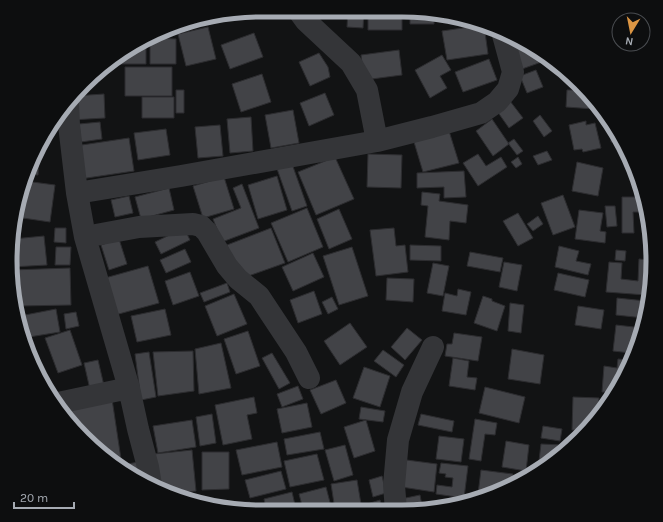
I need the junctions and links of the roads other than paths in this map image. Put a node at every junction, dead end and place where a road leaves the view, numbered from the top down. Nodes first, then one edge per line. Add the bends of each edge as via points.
1 (303, 17) edge
2 (505, 40) edge
3 (69, 110) edge
4 (376, 140) junction
5 (77, 193) junction
6 (85, 237) junction
7 (433, 347) dead end
8 (308, 378) dead end
9 (129, 388) junction
10 (62, 402) edge
11 (150, 478) edge
12 (396, 505) edge

1 - 4 street via 351,63 367,90
2 - 4 street via 513,72 508,89 497,102 481,113
3 - 5 street
4 - 5 street
5 - 6 street
6 - 8 street via 139,227 193,224 201,226 227,266 259,296 296,352
6 - 9 street
7 - 12 street via 412,392 398,440 394,484
9 - 10 street
9 - 11 street

